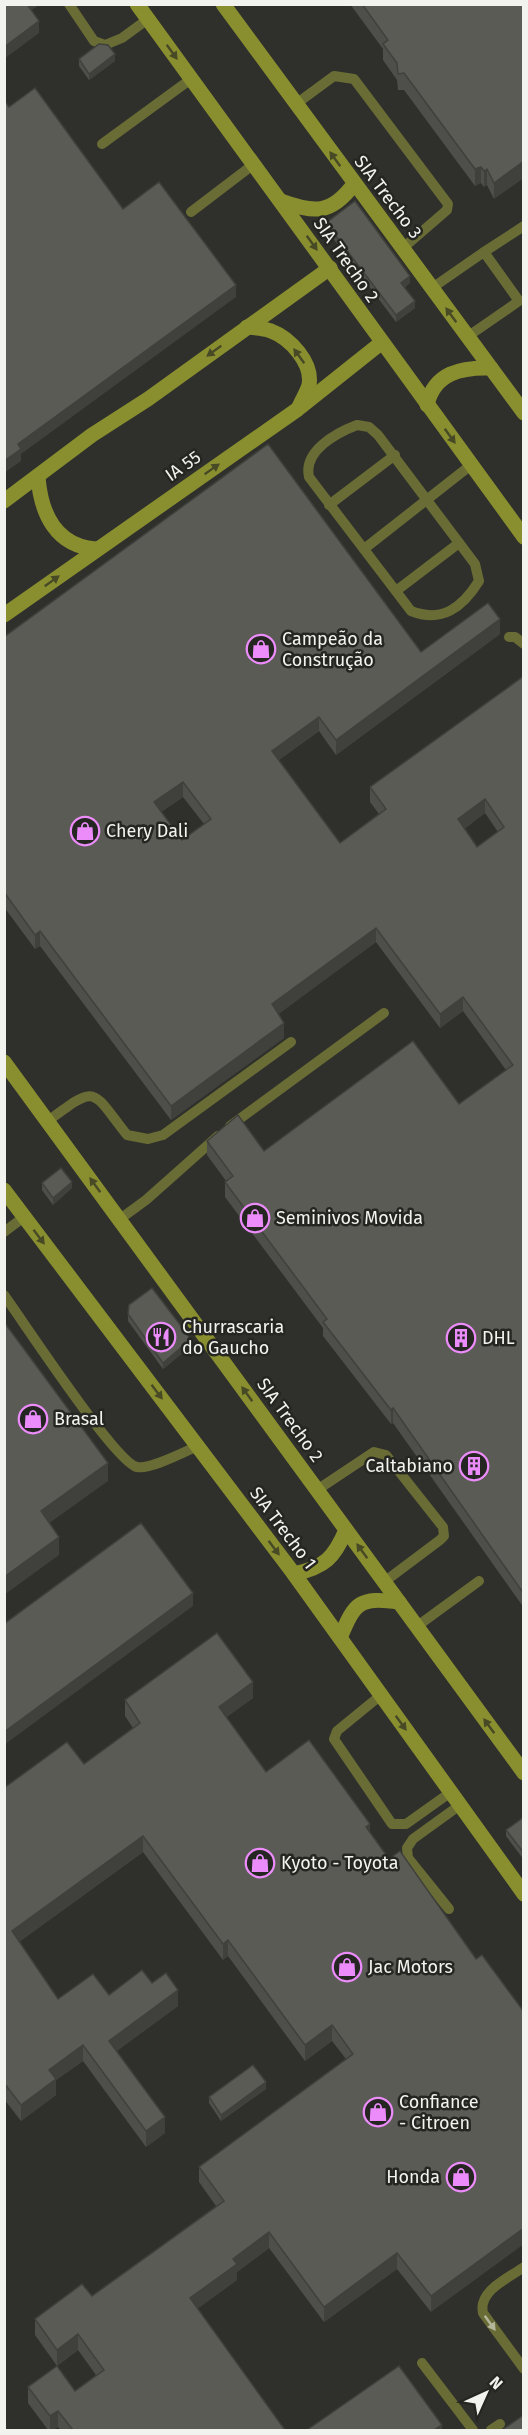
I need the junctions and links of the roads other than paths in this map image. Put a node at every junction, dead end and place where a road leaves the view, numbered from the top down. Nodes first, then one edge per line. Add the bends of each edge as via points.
1 (69, 4) edge
2 (137, 4) edge
3 (223, 4) edge
4 (148, 19) junction
5 (191, 79) junction
6 (296, 104) junction
7 (102, 144) dead end
8 (254, 164) junction
9 (354, 184) junction
10 (281, 201) junction
11 (191, 212) dead end
12 (524, 226) edge
13 (403, 248) junction
14 (484, 252) junction
15 (330, 268) junction
16 (432, 288) junction
17 (521, 300) edge
18 (247, 327) junction
19 (467, 336) junction
20 (381, 343) junction
21 (491, 368) junction
22 (427, 405) junction
23 (298, 409) junction
24 (524, 413) edge
25 (394, 455) junction
26 (471, 465) junction
27 (38, 477) junction
28 (426, 498) junction
29 (4, 501) edge
30 (329, 504) junction
31 (524, 537) edge
32 (459, 543) junction
33 (96, 549) junction
34 (364, 549) junction
35 (396, 591) junction
36 (4, 615) edge
37 (509, 638) dead end
38 (524, 644) edge
39 (384, 1013) dead end
40 (291, 1042) dead end
41 (4, 1062) edge
42 (48, 1121) junction
43 (4, 1190) edge
44 (24, 1217) junction
45 (120, 1219) junction
46 (4, 1232) edge
47 (4, 1295) edge
48 (198, 1446) junction
49 (317, 1490) junction
50 (346, 1530) junction
51 (294, 1574) junction
52 (480, 1581) dead end
53 (384, 1582) junction
54 (399, 1602) junction
55 (416, 1627) junction
56 (340, 1638) junction
57 (381, 1695) junction
58 (524, 1773) edge
59 (455, 1798) junction
60 (524, 1894) edge
61 (449, 1909) dead end
62 (524, 2267) edge
63 (422, 2363) dead end
64 (524, 2369) edge
65 (473, 2430) edge

1 - 4 lane via 94,41 105,45
2 - 4 main road, SIA Trecho 2
3 - 6 main road, SIA Trecho 3
4 -> 5 main road, SIA Trecho 2
5 - 7 lane
5 - 8 main road, SIA Trecho 2
9 -> 6 main road, SIA Trecho 3
6 - 13 lane via 334,76 354,79 435,186 448,204 447,210
8 - 10 main road, SIA Trecho 2
8 - 11 lane
9 - 10 main road via 331,207 315,211
9 - 13 main road, SIA Trecho 3
10 -> 15 main road, SIA Trecho 2
12 - 14 lane
13 - 16 main road, SIA Trecho 3
14 - 16 lane
14 - 17 lane
15 - 18 main road
15 - 20 main road, SIA Trecho 2
19 -> 16 main road, SIA Trecho 3
17 - 19 lane
23 -> 18 main road via 309,386 304,362 290,343 270,331
18 -> 27 main road
19 - 21 main road, SIA Trecho 3
20 - 22 main road, SIA Trecho 2
20 - 23 main road, IA 55
21 - 22 main road via 475,367 446,374 435,384
21 - 24 main road, SIA Trecho 3
22 -> 26 main road, SIA Trecho 2
33 -> 23 main road, IA 55
25 - 28 lane
25 - 30 lane
25 - 30 lane via 369,427 357,425 341,431 310,457 307,468
26 - 28 lane
26 - 31 main road, SIA Trecho 2
27 - 29 main road
27 - 33 main road via 42,504 55,530 78,548
28 - 32 lane
28 - 34 lane
30 - 34 lane
32 - 35 lane
32 - 35 lane via 475,564 479,581 458,605 428,617 411,611
36 -> 33 main road, IA 55
34 - 35 lane
37 - 38 lane via 515,637
39 - 45 lane via 254,1106
40 - 42 lane via 163,1135 148,1139 127,1135 98,1098 90,1094
41 - 42 main road, SIA Trecho 2
45 -> 42 main road, SIA Trecho 2
43 - 44 main road, SIA Trecho 1
44 - 46 lane
44 -> 48 main road, SIA Trecho 1
49 -> 45 main road, SIA Trecho 2
47 - 48 lane via 99,1429 130,1464 145,1467
48 -> 51 main road, SIA Trecho 1
49 - 50 main road, SIA Trecho 2
49 - 53 lane via 374,1452 380,1452 443,1527 440,1540
50 - 51 main road via 338,1549 326,1562
53 -> 50 main road, SIA Trecho 2
51 - 56 main road, SIA Trecho 1
52 - 55 lane
53 - 54 main road, SIA Trecho 2
54 - 55 main road, SIA Trecho 2
54 - 56 main road via 374,1599 358,1605
58 -> 55 main road, SIA Trecho 2
56 - 57 main road, SIA Trecho 1
57 -> 59 main road, SIA Trecho 1
57 - 59 lane via 337,1731 334,1739 392,1824 406,1824
59 - 60 main road, SIA Trecho 1
59 - 61 lane via 407,1848 408,1858
62 -> 64 lane via 485,2295 480,2303 483,2313
63 - 65 lane

